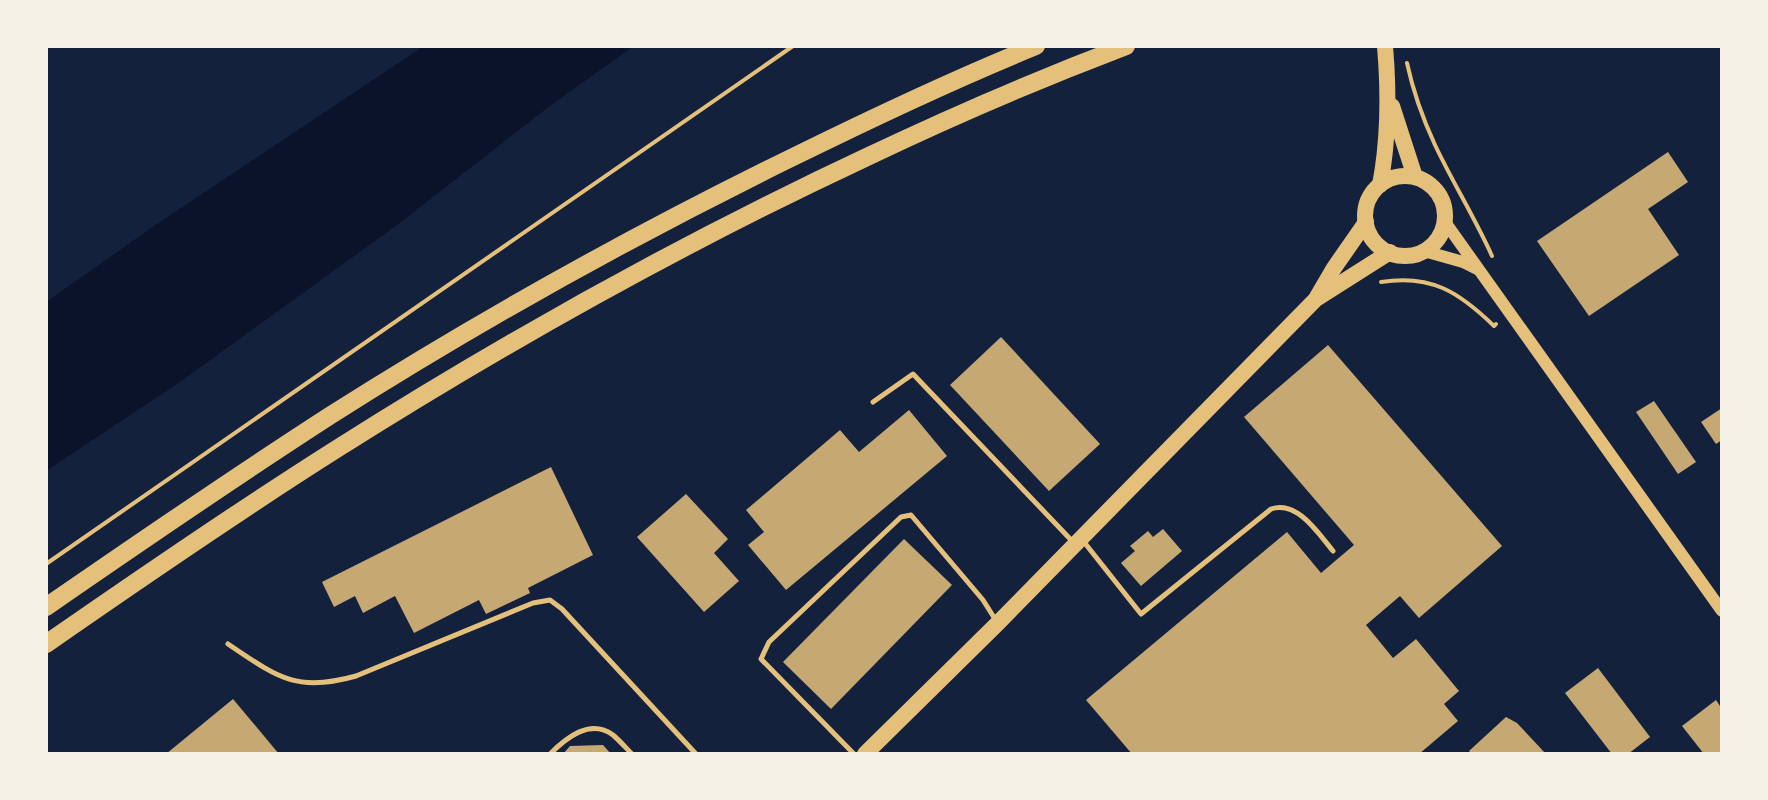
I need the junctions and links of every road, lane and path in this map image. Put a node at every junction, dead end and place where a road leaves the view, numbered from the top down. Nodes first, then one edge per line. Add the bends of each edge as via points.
1 (793, 46) edge
2 (1036, 46) edge
3 (1126, 46) edge
4 (1385, 46) edge
5 (1406, 60) dead end
6 (1389, 97) junction
7 (1415, 177) junction
8 (1380, 185) junction
9 (1366, 222) junction
10 (1445, 222) junction
11 (1424, 251) junction
12 (1390, 252) junction
13 (1500, 267) dead end
14 (1480, 270) junction
15 (1378, 282) dead end
16 (1316, 299) junction
17 (1494, 326) dead end
18 (873, 402) dead end
19 (1078, 541) junction
20 (1333, 551) dead end
21 (46, 564) edge
22 (46, 607) edge
23 (1722, 611) edge
24 (998, 623) junction
25 (46, 644) edge
26 (228, 644) dead end
27 (550, 754) edge
28 (632, 754) edge
29 (696, 754) edge
30 (854, 754) edge
31 (865, 754) edge

1 - 21 path
2 - 22 highway via 740,183 532,294 331,415
3 - 25 highway via 824,177 584,301 333,451
4 - 6 main road
5 - 13 path via 1434,143
6 - 7 main road
6 - 8 main road
7 - 8 main road
7 - 10 main road via 1442,199
8 - 9 main road via 1366,208
9 - 12 main road via 1370,235
9 - 16 main road
10 - 11 main road via 1438,239
10 - 14 street
11 - 12 main road via 1407,256
11 - 14 street
12 - 16 main road
14 - 23 street
15 - 17 path via 1430,282 1458,295
16 - 19 main road
18 - 19 lane via 913,374
19 - 20 lane via 1141,614 1279,506 1297,513
19 - 24 main road
24 - 30 lane via 929,534 911,515 901,517 769,642 761,659
24 - 31 main road
26 - 29 lane via 283,678 333,683 550,600
27 - 28 lane via 577,732 595,728 612,734

